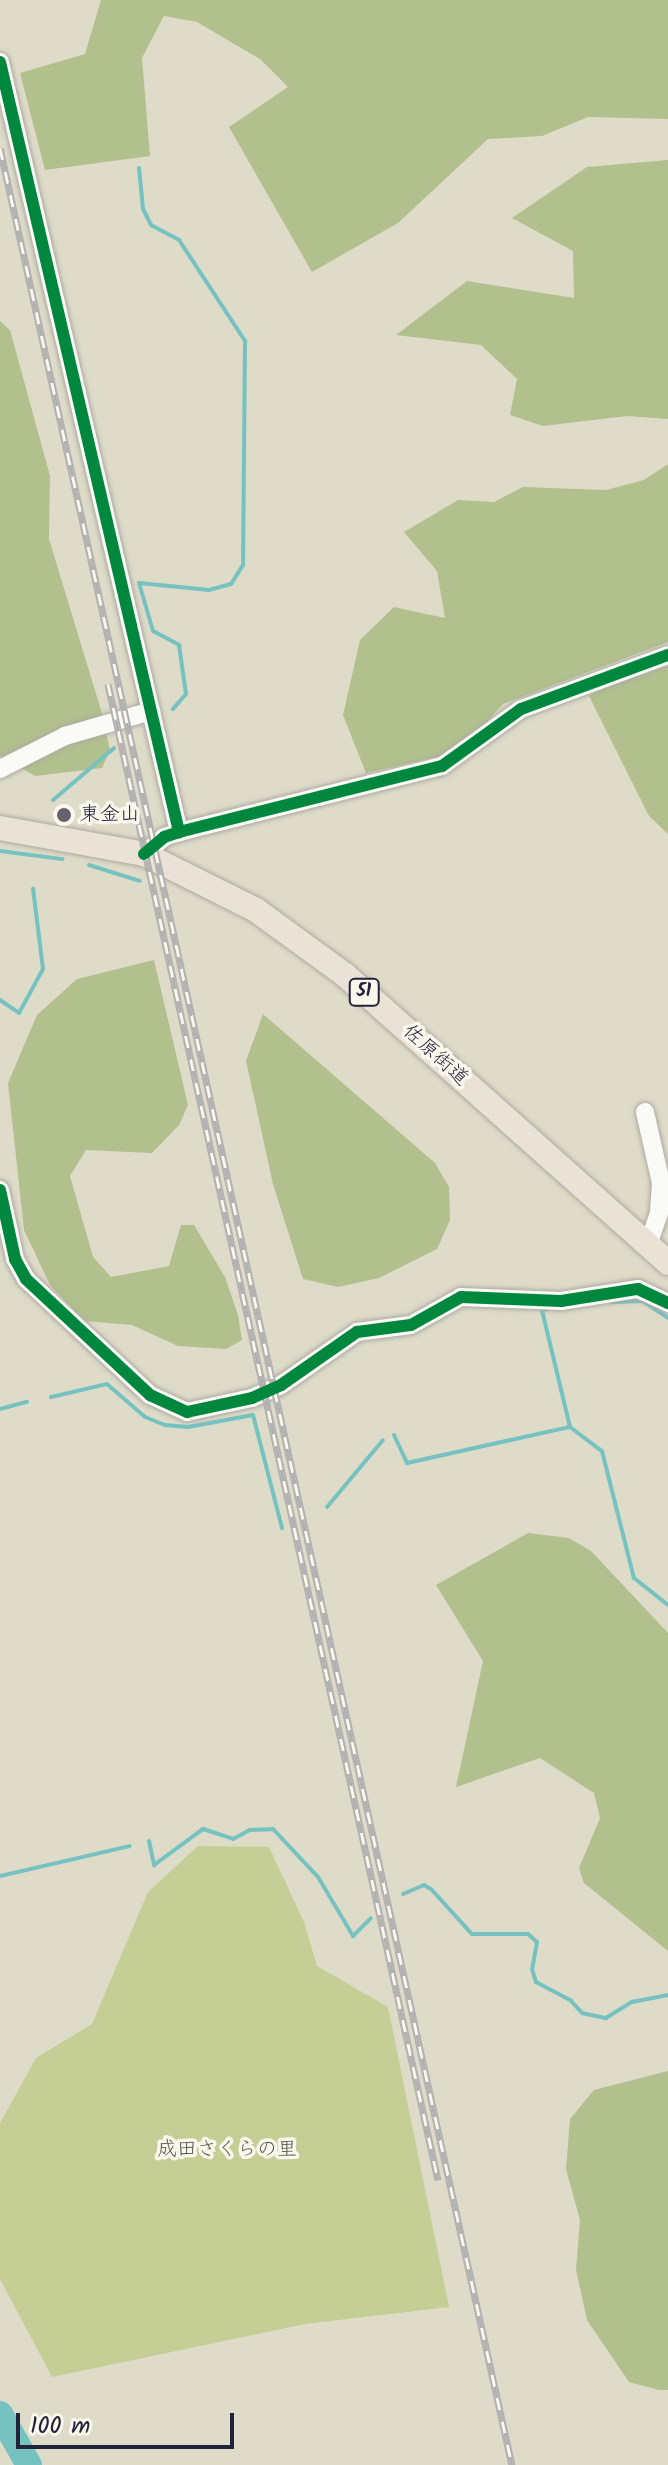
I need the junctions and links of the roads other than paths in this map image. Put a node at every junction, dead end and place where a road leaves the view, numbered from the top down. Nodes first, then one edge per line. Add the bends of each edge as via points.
1 (0, 62) edge
2 (668, 655) edge
3 (151, 711) junction
4 (0, 769) edge
5 (0, 828) edge
6 (179, 832) junction
7 (144, 854) junction
8 (645, 1112) dead end
9 (0, 1190) edge
10 (648, 1245) junction
11 (668, 1263) edge
12 (668, 1303) edge

1 - 3 street
2 - 6 street via 521,709 442,766
3 - 4 street via 65,736
3 - 6 street
5 - 7 highway, 佐原街道 / 51
6 - 7 street
7 - 10 highway, 佐原街道 / 51 via 256,910 345,975
8 - 10 street via 661,1183 659,1213
9 - 12 street via 15,1259 26,1279 150,1395 187,1412 252,1398 281,1385 357,1332 411,1325 461,1297 561,1301 638,1289
10 - 11 highway, 佐原街道 / 51

